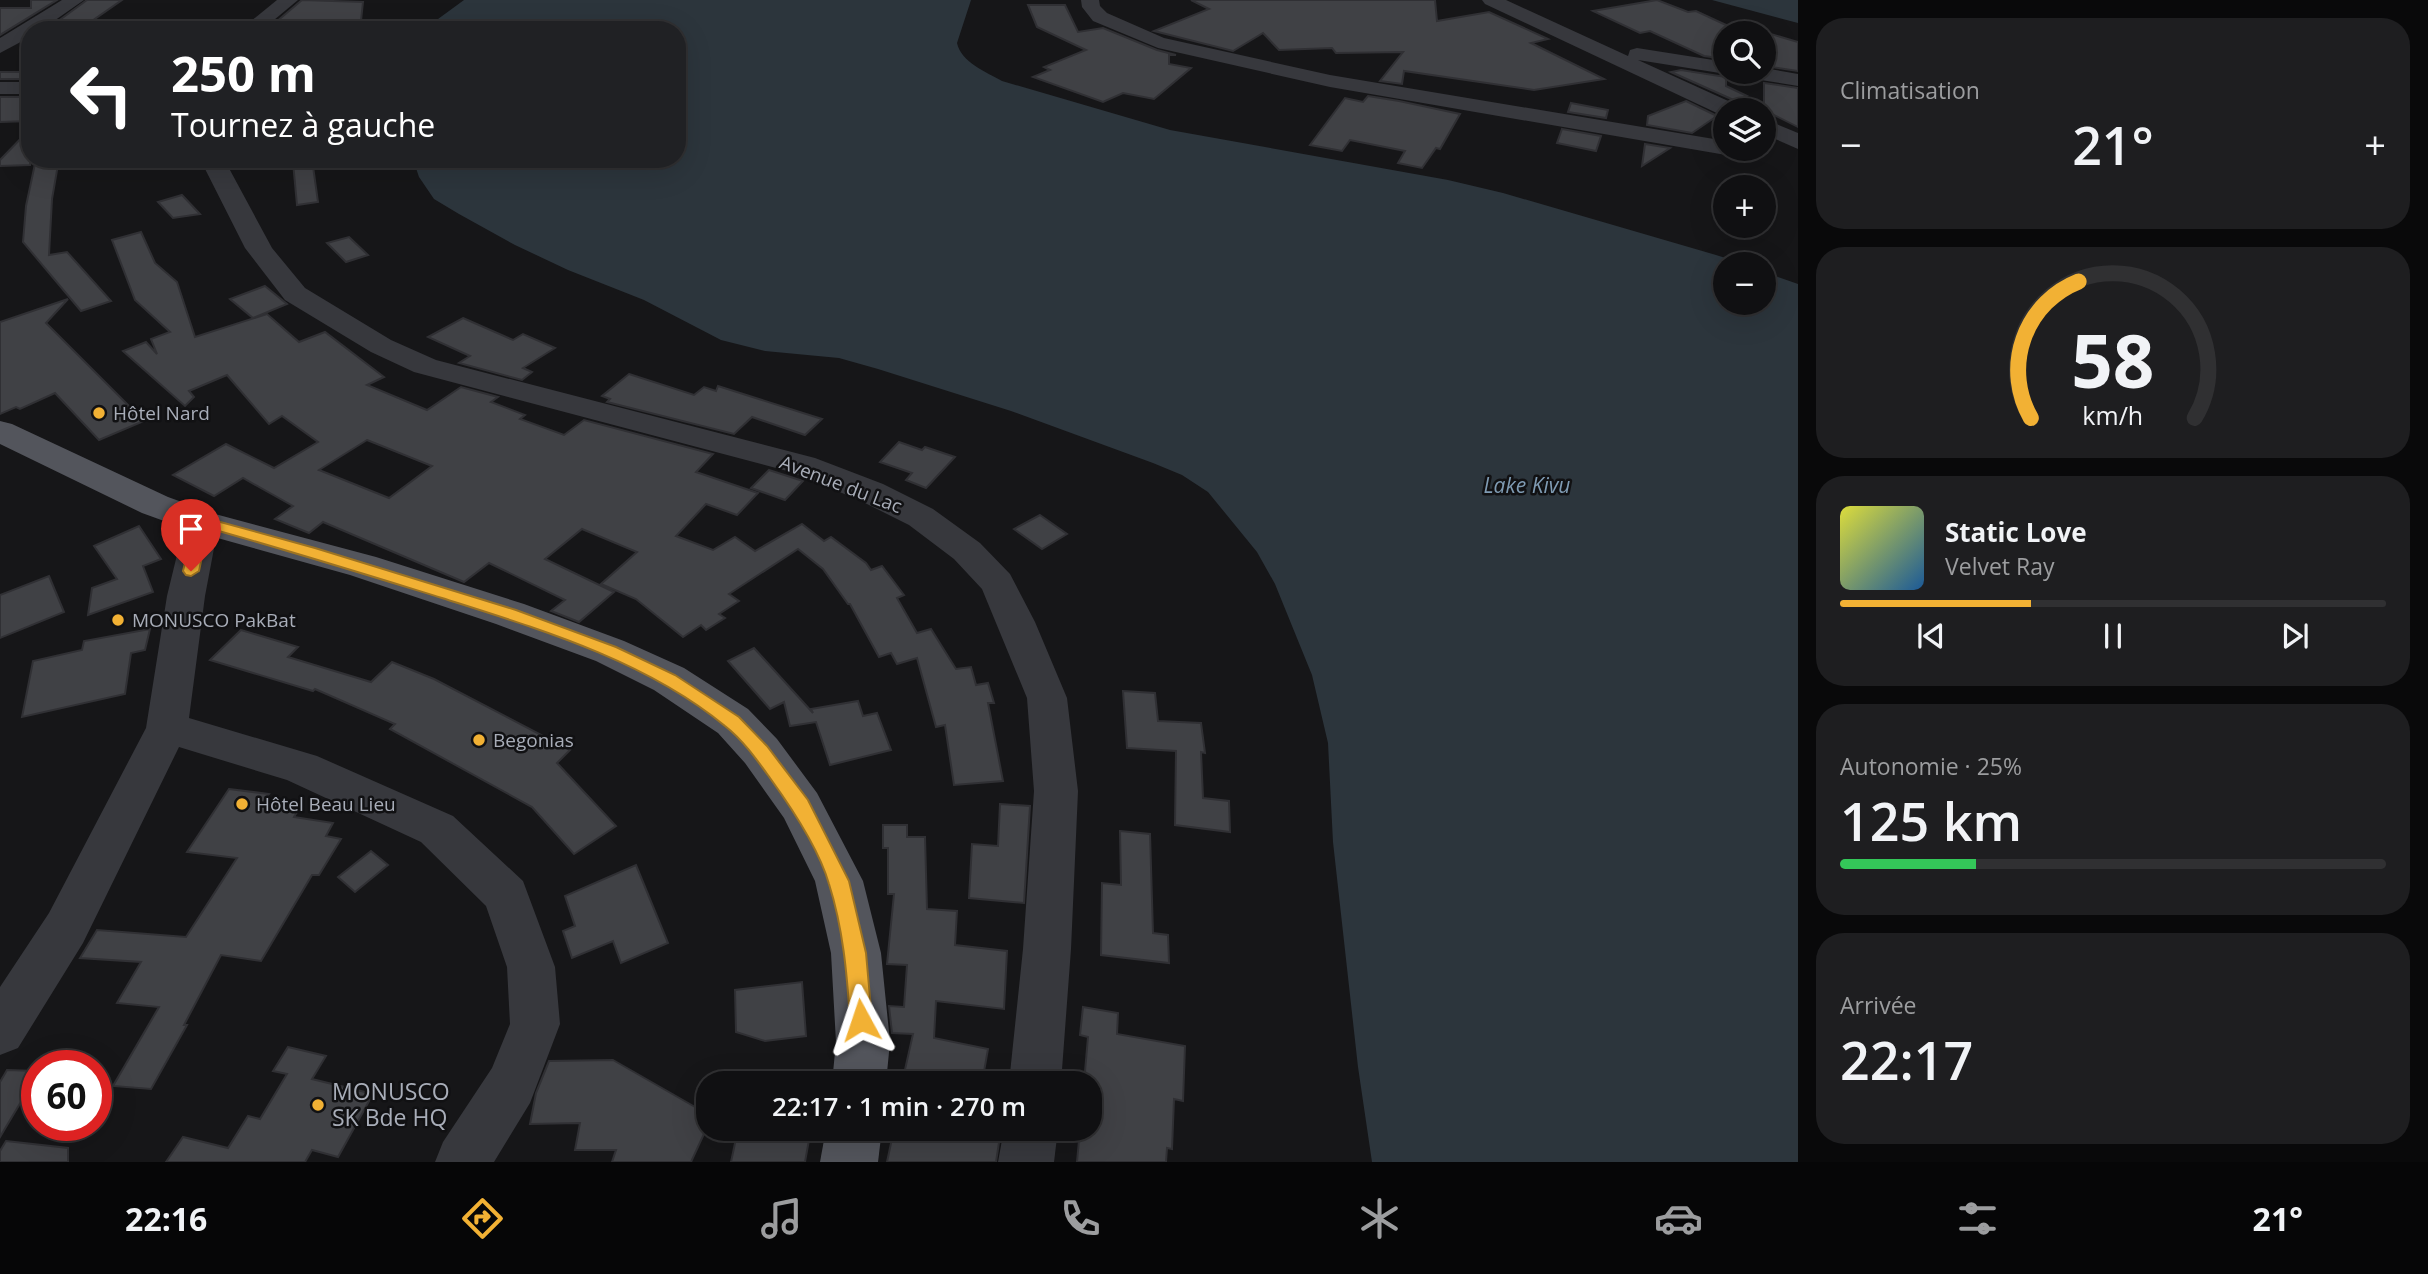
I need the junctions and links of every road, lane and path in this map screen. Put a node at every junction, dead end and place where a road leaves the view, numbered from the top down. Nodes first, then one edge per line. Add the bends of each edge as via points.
1 (75, 0) edge
2 (289, 0) edge
3 (1094, 0) edge
4 (1502, 3) edge
5 (41, 21) edge
6 (261, 21) edge
7 (21, 34) edge
8 (0, 47) edge
9 (1606, 53) junction
10 (1713, 66) edge
11 (1776, 76) edge
12 (1798, 80) edge
13 (0, 88) edge
14 (21, 88) edge
15 (1713, 103) edge
16 (1776, 132) edge
17 (1794, 140) edge
18 (1776, 143) edge
19 (1713, 146) edge
20 (216, 168) edge
21 (0, 431) edge
22 (202, 522) junction
23 (167, 728) junction
24 (0, 1031) edge
25 (860, 1071) edge
26 (1036, 1071) edge
27 (852, 1141) edge
28 (1029, 1141) edge
29 (463, 1162) edge
30 (849, 1162) edge
31 (1026, 1162) edge

1 - 5 street
2 - 6 street
3 - 19 street via 1100,17 1158,42 1330,81 1545,107
4 - 9 street
7 - 8 street
9 - 10 street via 1629,52
9 - 15 street
11 - 12 street
13 - 14 street
16 - 17 street
17 - 18 street
20 - 26 street, Avenue du Lac via 239,214 283,283 381,346 425,366 803,465 921,517 967,551 997,583 1047,698 1056,791
21 - 22 main road via 155,505
22 - 23 street
22 - 25 main road via 363,566 610,651 669,679 733,721 801,806 839,881 856,953 863,1042
23 - 24 street via 66,928
23 - 29 street via 302,768 437,829 506,895 531,967 535,1024 511,1085
27 - 30 main road
28 - 31 street

